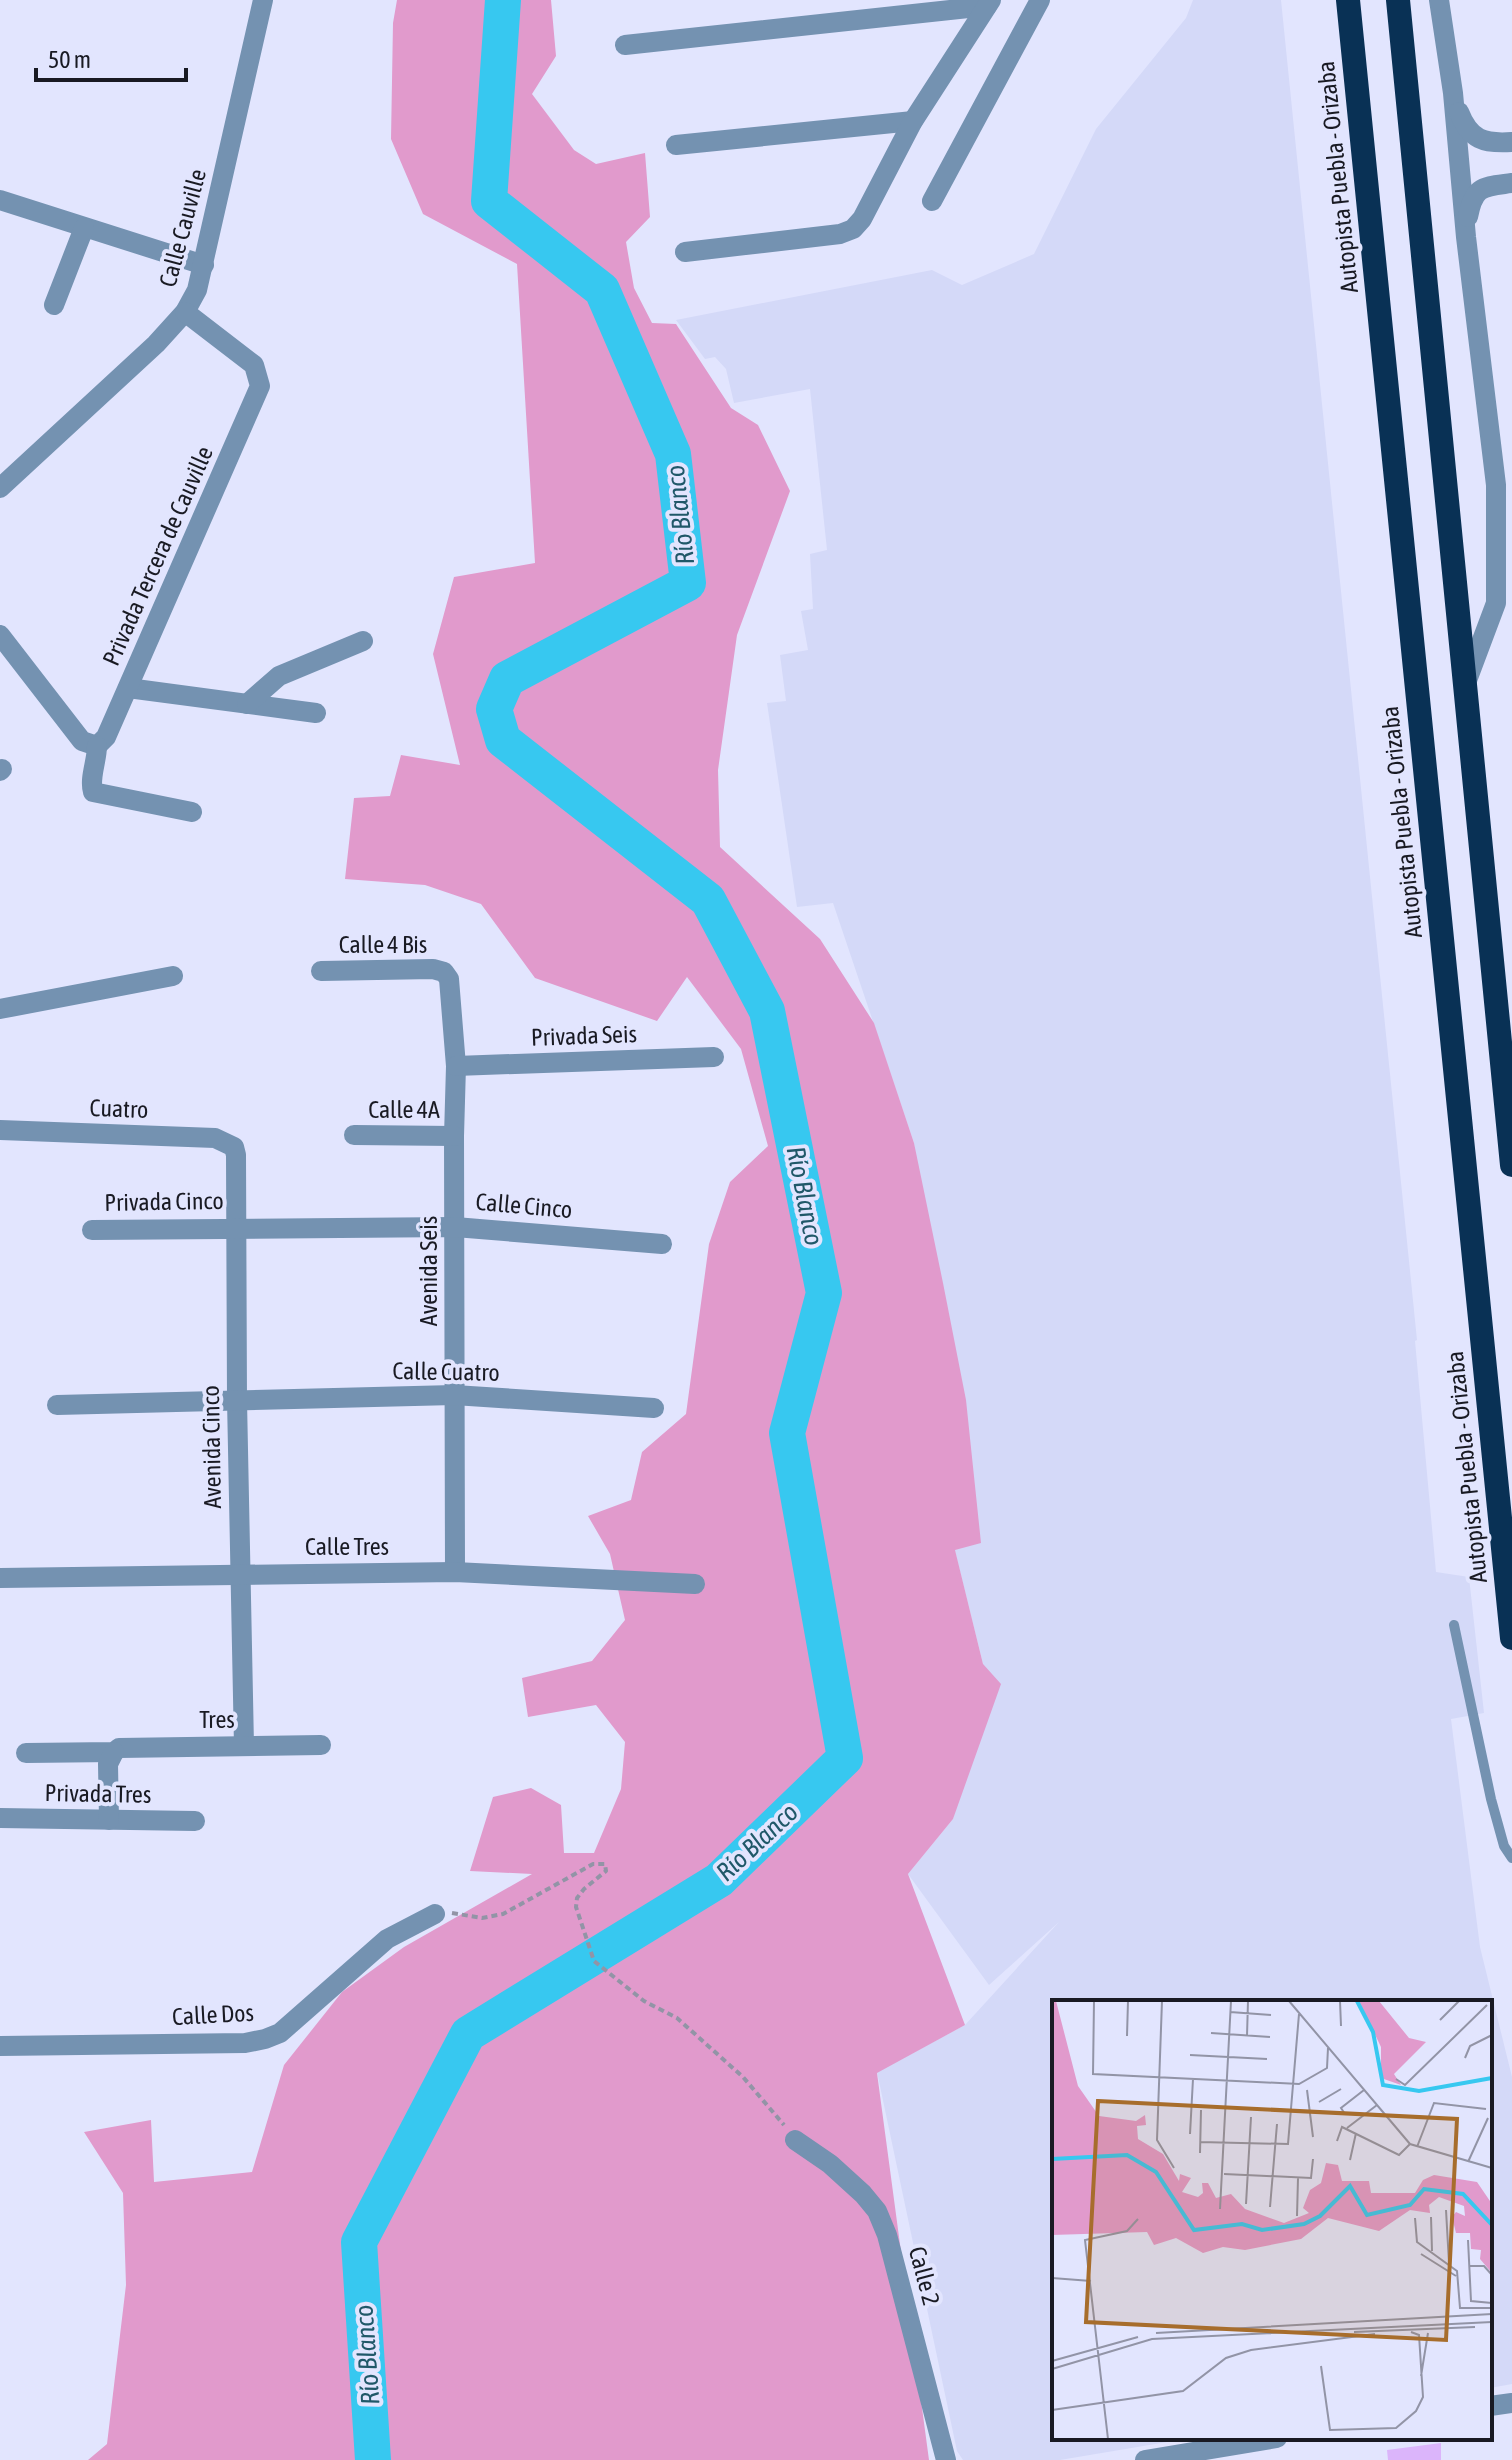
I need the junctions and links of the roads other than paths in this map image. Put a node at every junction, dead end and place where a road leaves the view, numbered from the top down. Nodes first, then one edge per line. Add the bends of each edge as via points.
1 (263, 0) edge
2 (1040, 0) edge
3 (1348, 0) edge
4 (1398, 0) edge
5 (1439, 0) edge
6 (989, 3) edge
7 (625, 45) dead end
8 (1453, 93) junction
9 (913, 121) junction
10 (1512, 142) edge
11 (676, 145) dead end
12 (1512, 183) edge
13 (0, 200) edge
14 (932, 201) dead end
15 (84, 228) junction
16 (1466, 237) junction
17 (685, 252) dead end
18 (204, 265) junction
19 (54, 305) dead end
20 (185, 312) junction
21 (1496, 485) junction
22 (0, 488) edge
23 (1512, 523) edge
24 (0, 635) edge
25 (363, 641) dead end
26 (128, 688) junction
27 (1464, 690) junction
28 (247, 704) junction
29 (316, 713) dead end
30 (97, 746) junction
31 (192, 812) dead end
32 (321, 971) dead end
33 (444, 972) joint
34 (173, 976) dead end
35 (0, 1009) edge
36 (714, 1057) dead end
37 (456, 1066) junction
38 (0, 1132) edge
39 (354, 1135) dead end
40 (454, 1136) junction
41 (234, 1147) joint
42 (1512, 1165) edge
43 (237, 1227) junction
44 (455, 1227) junction
45 (92, 1230) dead end
46 (662, 1244) dead end
47 (454, 1395) junction
48 (237, 1400) junction
49 (57, 1405) dead end
50 (654, 1408) dead end
51 (455, 1572) junction
52 (241, 1574) junction
53 (0, 1578) edge
54 (695, 1584) dead end
55 (1454, 1625) dead end
56 (1512, 1638) edge
57 (321, 1745) dead end
58 (244, 1746) junction
59 (114, 1752) junction
60 (26, 1753) dead end
61 (0, 1818) edge
62 (109, 1820) junction
63 (195, 1821) dead end
64 (1512, 1858) edge
65 (435, 1914) road end
66 (0, 2046) edge
67 (795, 2140) road end
68 (1512, 2403) edge
69 (1492, 2406) edge
70 (1270, 2440) edge
71 (1231, 2452) edge
72 (946, 2460) edge
73 (1145, 2460) edge

1 - 18 street, Calle Cauville
2 - 14 street
3 - 56 highway, Autopista Puebla - Orizaba
4 - 27 highway
5 - 8 street
6 - 7 street
6 - 9 street
8 - 10 street via 1462,121 1479,140
8 - 16 street
9 - 11 street
9 - 17 street via 853,229
12 - 16 street via 1476,192
13 - 15 street
15 - 18 street
15 - 19 street
16 - 21 street
18 - 20 street, Calle Cauville
20 - 22 street, Calle Cauville
20 - 26 street, Privada Tercera de Cauville via 254,365 260,386
21 - 23 street
21 - 27 street via 1496,603
24 - 30 street via 82,741
25 - 28 street via 279,676
26 - 28 street, Privada Tercera de Cauville
26 - 30 street
27 - 42 highway
28 - 29 street, Privada Tercera de Cauville
30 - 31 street via 93,792
32 - 33 street, Calle 4 Bis
33 - 37 street, Avenida Seis via 449,979
34 - 35 street
36 - 37 street, Privada Seis
37 - 40 street, Avenida Seis
38 - 41 street, Cuatro via 215,1138
39 - 40 street, Calle 4A
40 - 44 street, Avenida Seis
41 - 43 street, Avenida Cinco
43 - 44 street, Calle Cinco
43 - 45 street, Privada Cinco
43 - 48 street, Avenida Cinco
44 - 46 street, Calle Cinco
44 - 47 street, Avenida Seis
47 - 48 street, Calle Cuatro
47 - 50 street, Calle Cuatro
47 - 51 street, Avenida Seis
48 - 49 street, Calle Cuatro
48 - 52 street, Avenida Cinco
51 - 52 street, Calle Tres
51 - 54 street, Calle Tres
52 - 53 street, Calle Tres
52 - 58 street, Avenida Cinco
55 - 64 lane via 1491,1799
57 - 58 street, Tres
58 - 59 street, Tres
59 - 60 street
59 - 62 street via 108,1764
61 - 62 street, Privada Tres
62 - 63 street, Privada Tres
65 - 66 street, Calle Dos via 387,1939 280,2033 265,2039
67 - 72 street, Calle 2 via 830,2164 877,2211
68 - 69 street
70 - 71 street
71 - 73 street

